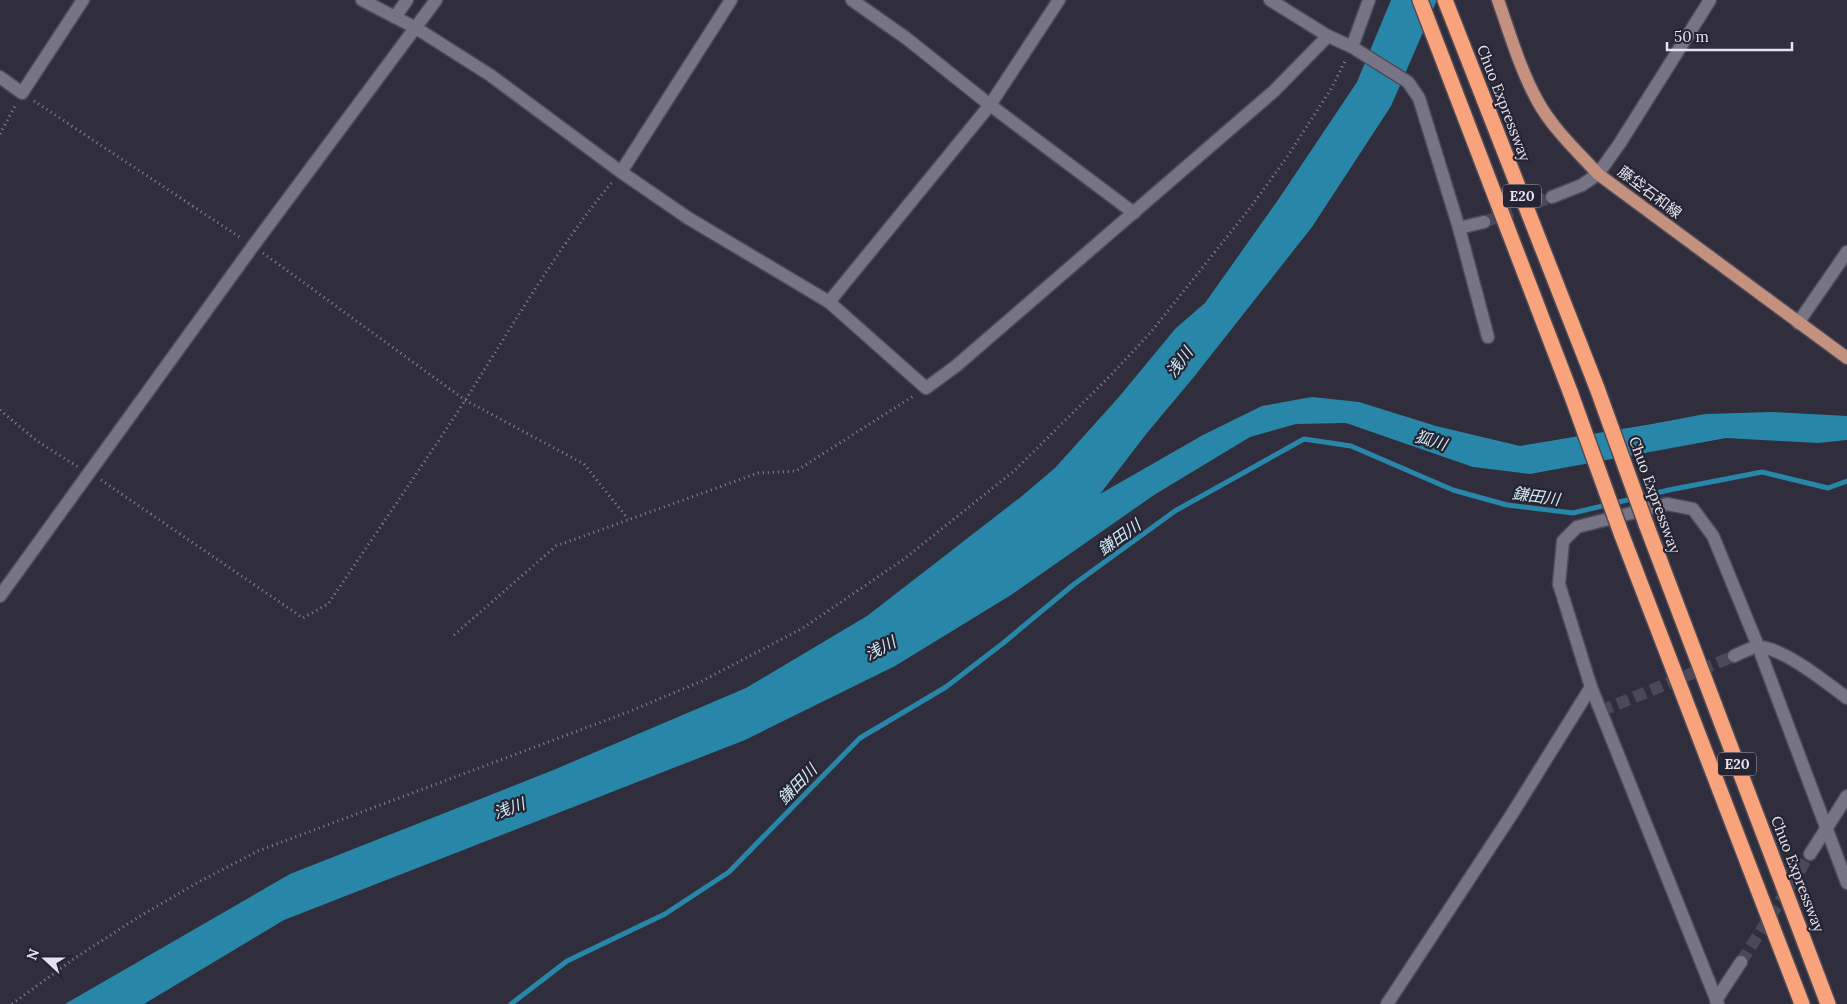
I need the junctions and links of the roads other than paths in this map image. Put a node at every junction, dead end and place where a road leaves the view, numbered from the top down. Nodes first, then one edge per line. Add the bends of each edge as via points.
1 (83, 0) edge
2 (362, 0) edge
3 (407, 0) edge
4 (436, 0) edge
5 (731, 0) edge
6 (852, 0) edge
7 (1060, 0) edge
8 (1270, 0) edge
9 (1369, 0) edge
10 (1420, 0) edge
11 (1498, 0) edge
12 (1710, 0) edge
13 (1446, 2) edge
14 (395, 17) junction
15 (416, 28) junction
16 (1328, 36) junction
17 (1357, 50) junction
18 (0, 77) edge
19 (990, 105) junction
20 (621, 172) junction
21 (1598, 174) junction
22 (1552, 197) tunnel mouth
23 (1134, 213) junction
24 (1484, 222) tunnel mouth
25 (1459, 228) junction
26 (1847, 252) edge
27 (829, 302) junction
28 (1798, 322) junction
29 (1488, 337) dead end
30 (1847, 358) edge
31 (0, 596) edge
32 (1758, 646) junction
33 (1734, 656) tunnel mouth
34 (1591, 687) junction
35 (1847, 698) edge
36 (1847, 796) edge
37 (1826, 829) junction
38 (1810, 854) tunnel mouth
39 (1847, 883) edge
40 (1741, 962) tunnel mouth
41 (1717, 1002) edge
42 (1387, 1004) edge
43 (1802, 1004) edge
44 (1828, 1004) edge

1 - 18 street via 22,93
2 - 14 street
3 - 14 street
4 - 15 street
5 - 20 street
6 - 19 street
7 - 19 street
8 - 16 street
9 - 17 street
10 - 43 highway, E20, bridge
11 - 21 main road, 藤垈石和線 via 1522,68 1538,101 1565,139
12 - 21 street
13 - 44 highway, Chuo Expressway / E20, bridge via 1597,388
14 - 15 street
15 - 20 street via 490,75
15 - 31 street via 253,246
16 - 17 street
16 - 23 street via 1274,91
17 - 25 street via 1408,82 1419,98
19 - 23 street
19 - 27 street
20 - 27 street via 688,218
21 - 22 street via 1582,185
21 - 28 main road, 藤垈石和線
23 - 27 street via 926,388
24 - 25 street
25 - 29 street
26 - 28 street
28 - 30 main road, 藤垈石和線
32 - 33 street
32 - 34 street via 1713,536 1693,509 1667,504 1577,527 1563,541 1559,584
32 - 35 street via 1808,669
32 - 37 street
34 - 41 street
34 - 42 street
36 - 37 street
37 - 38 street
37 - 39 street
40 - 41 street

